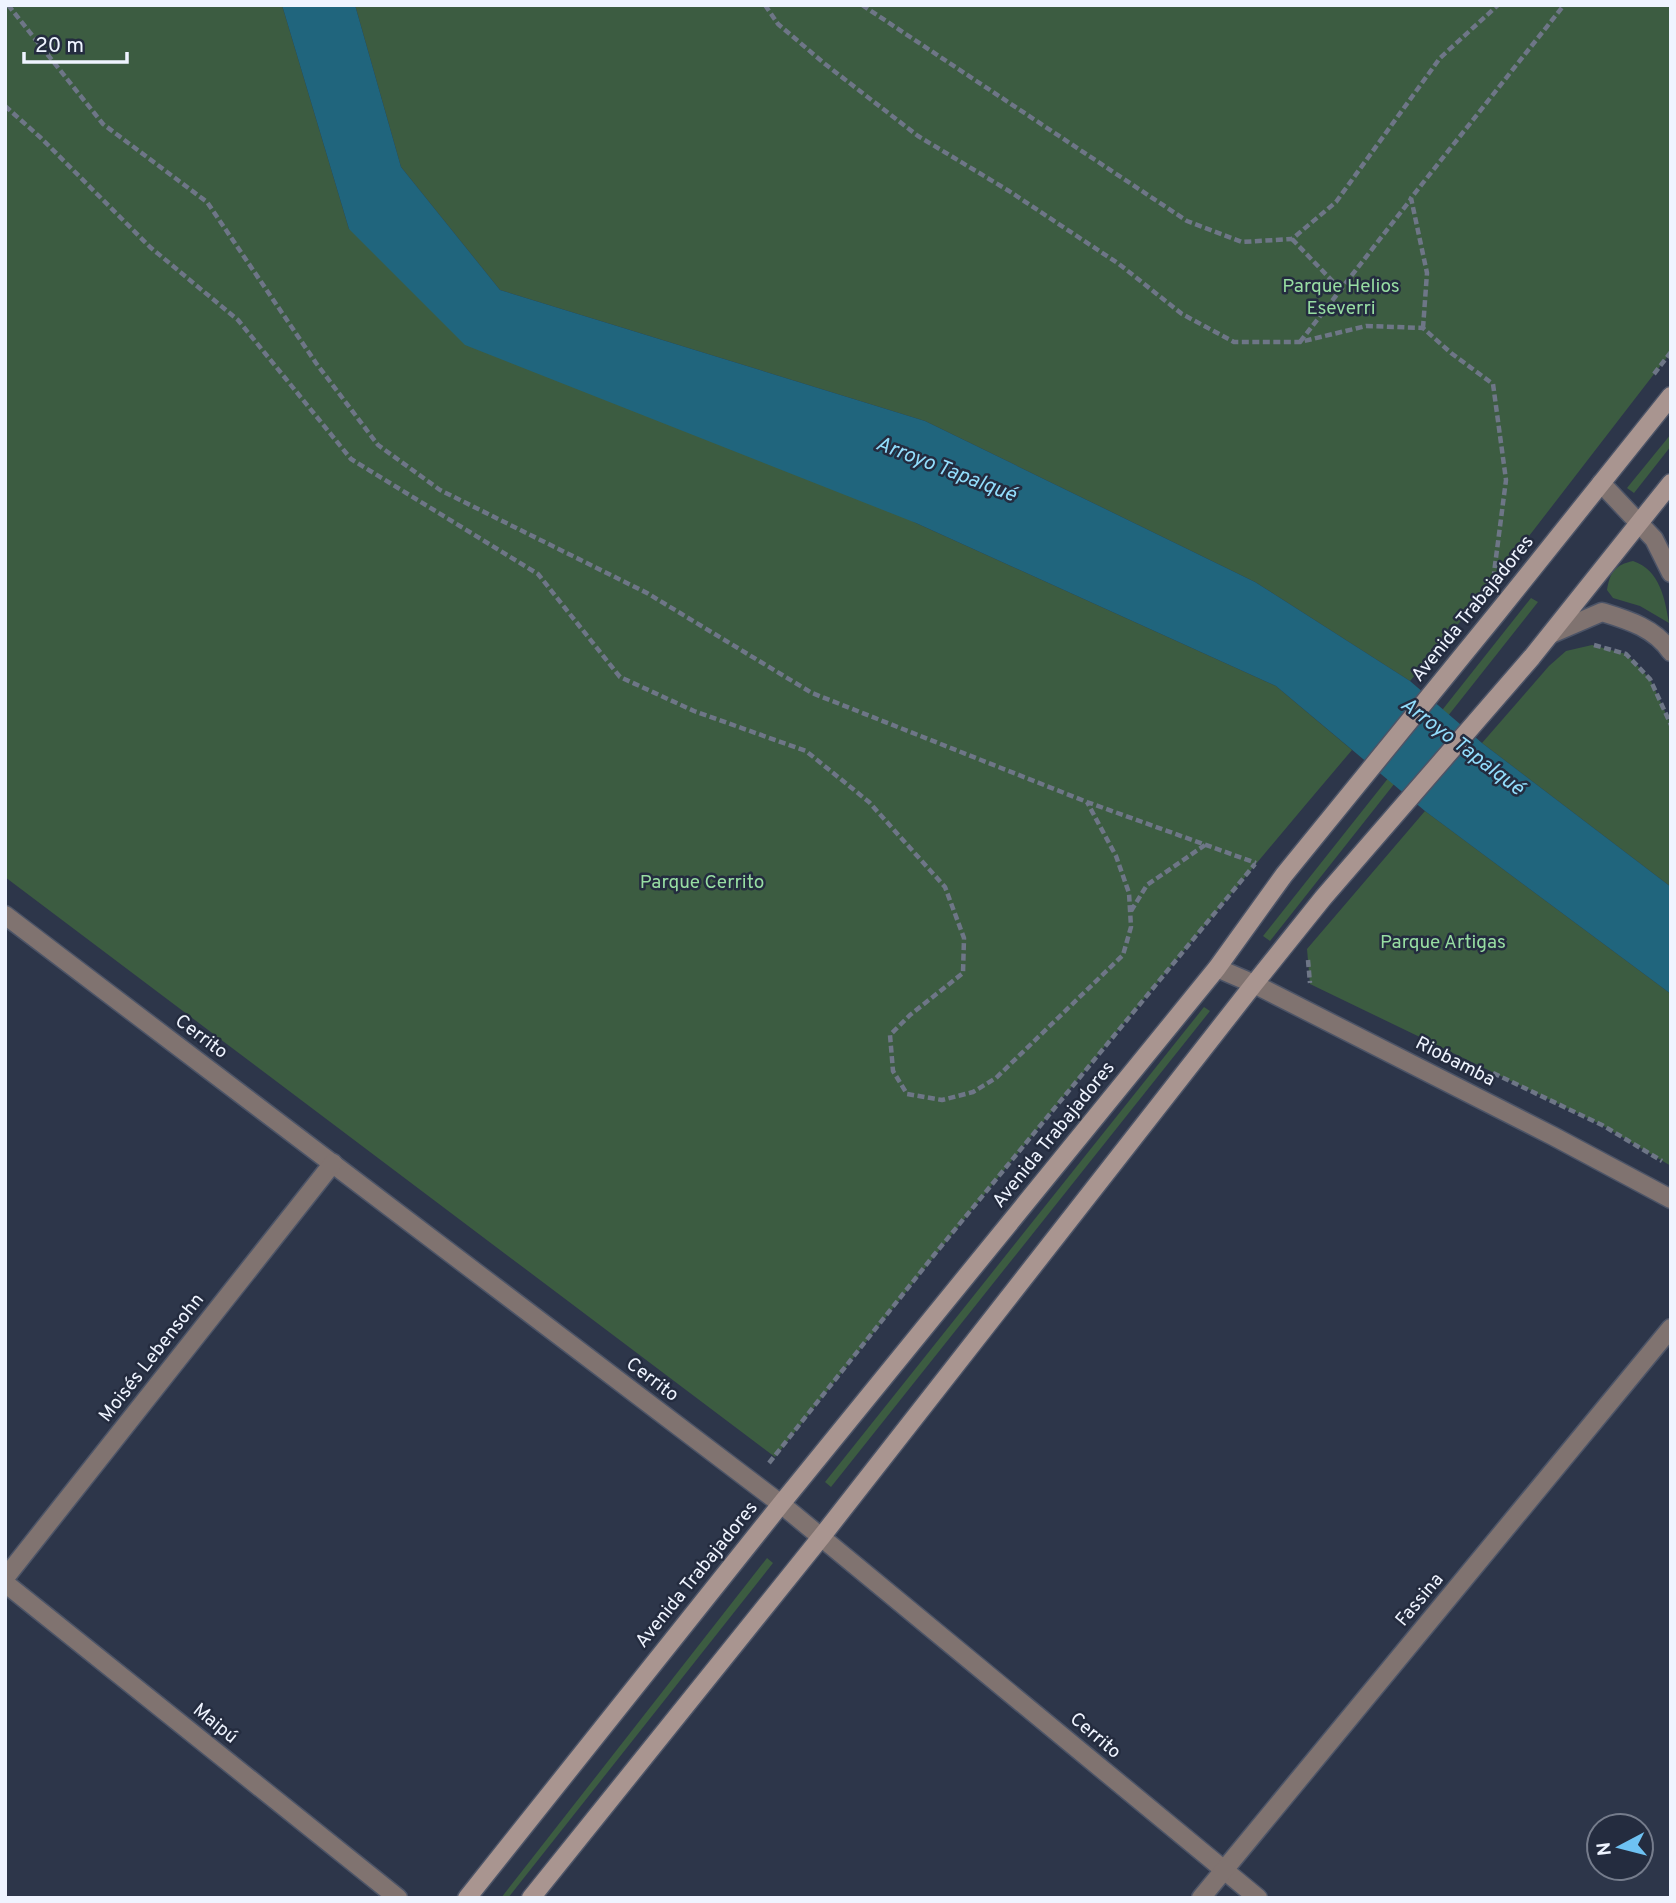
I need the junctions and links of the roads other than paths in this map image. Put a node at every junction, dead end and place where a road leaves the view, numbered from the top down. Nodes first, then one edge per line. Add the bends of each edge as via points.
1 (1671, 396) edge
2 (1601, 483) junction
3 (1671, 483) edge
4 (1639, 524) junction
5 (1671, 573) edge
6 (1551, 634) junction
7 (1671, 652) edge
8 (5, 915) edge
9 (1217, 968) junction
10 (1254, 984) junction
11 (332, 1163) junction
12 (1671, 1199) edge
13 (1671, 1328) edge
14 (781, 1504) junction
15 (821, 1536) junction
16 (5, 1581) edge
17 (1224, 1870) junction
18 (398, 1898) edge
19 (467, 1898) edge
20 (531, 1898) edge
21 (1201, 1898) edge
22 (1258, 1898) edge

1 - 2 main road, Avenida Trabajadores
2 - 4 street
2 - 9 main road, Avenida Trabajadores via 1284,875
3 - 4 main road
4 - 5 street via 1654,539
4 - 6 main road
6 - 7 street via 1602,612 1636,623 1664,641
6 - 10 main road
8 - 11 street, Cerrito
9 - 10 street, Riobamba
9 - 14 main road, Avenida Trabajadores
10 - 12 street, Riobamba
10 - 15 main road
11 - 14 street, Cerrito
11 - 16 street, Moisés Lebensohn
13 - 17 street, Fassina
14 - 15 street, Cerrito
14 - 19 main road, Avenida Trabajadores
15 - 17 street, Cerrito
15 - 20 main road
16 - 18 street, Maipú
17 - 21 street, Fassina
17 - 22 street, Cerrito

